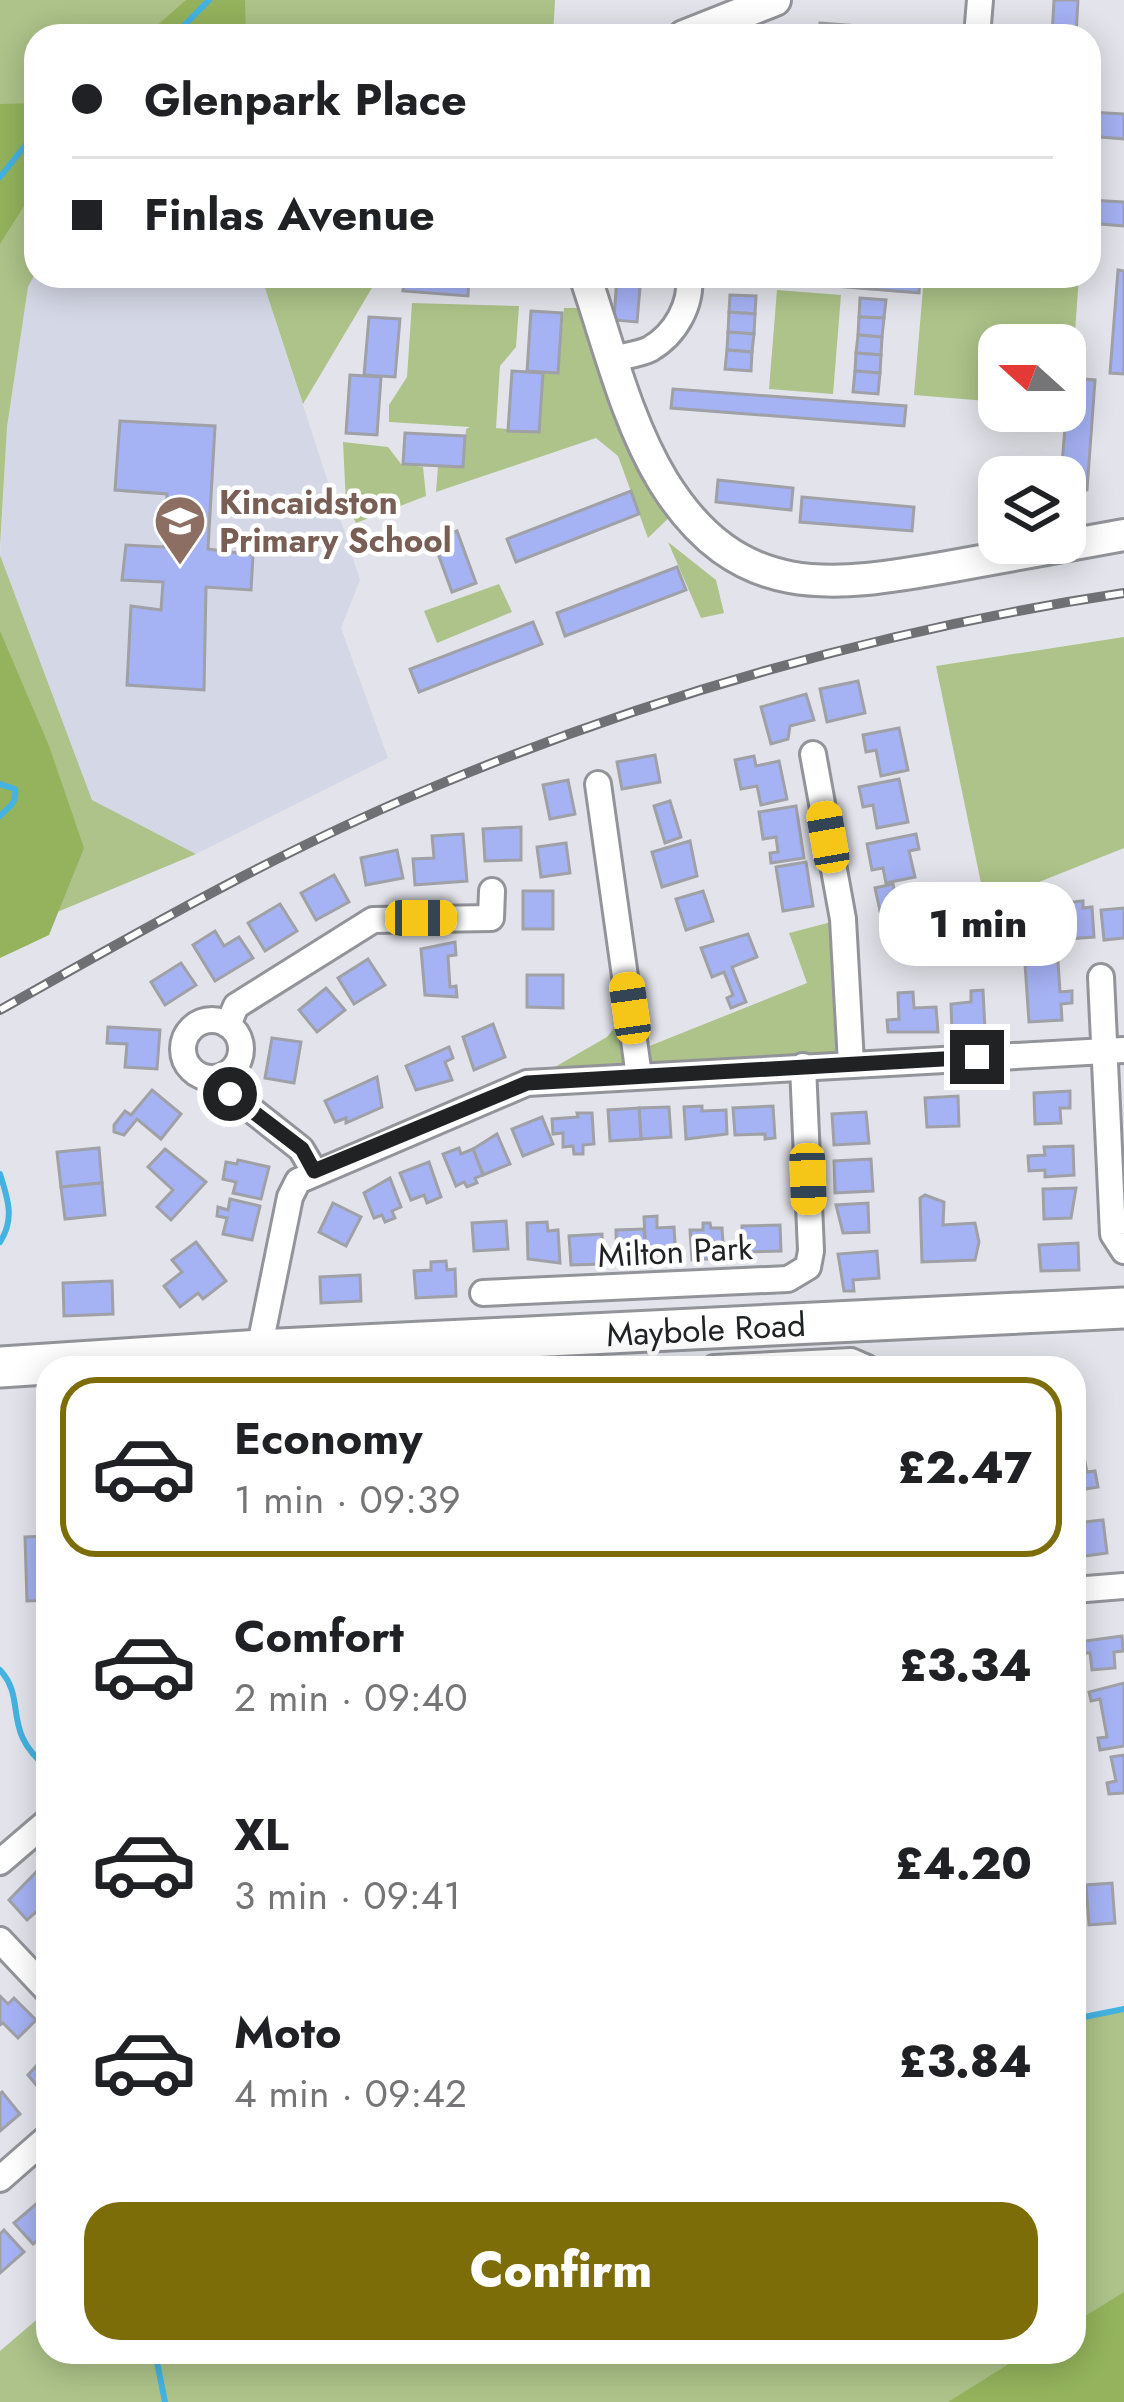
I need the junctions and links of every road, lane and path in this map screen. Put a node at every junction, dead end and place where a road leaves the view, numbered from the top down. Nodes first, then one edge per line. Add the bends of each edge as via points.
1 (776, 0) edge
2 (715, 24) edge
3 (589, 288) edge
4 (691, 288) edge
5 (613, 359) junction
6 (1124, 535) edge
7 (813, 754) dead end
8 (598, 784) dead end
9 (492, 891) dead end
10 (1101, 977) dead end
11 (228, 1025) junction
12 (1113, 1051) edge
13 (851, 1063) junction
14 (803, 1066) junction
15 (227, 1074) junction
16 (639, 1076) junction
17 (314, 1171) junction
18 (1124, 1251) edge
19 (484, 1293) dead end
20 (1124, 1308) edge
21 (259, 1350) junction
22 (168, 1356) edge
23 (36, 1365) edge
24 (0, 1367) edge
25 (1124, 1586) edge
26 (1086, 1589) edge
27 (36, 1831) edge
28 (0, 1862) edge
29 (0, 1940) edge
30 (36, 1978) edge
31 (36, 2148) edge
32 (0, 2179) edge

1 - 2 street
3 - 5 street
4 - 5 street via 680,321 650,349
5 - 6 street via 644,445 680,506 711,541 775,573 844,582
7 - 13 street via 843,919
8 - 16 street
9 - 11 street via 491,918 373,920 236,1006
10 - 12 street
11 - 15 street via 241,1049
11 - 15 street via 193,1028 184,1054 200,1076
12 - 13 street
12 - 18 street via 1113,1234
13 - 14 street
14 - 16 street
14 - 19 street, Milton Park via 808,1267 788,1279
15 - 17 street via 230,1094 302,1149
16 - 17 street via 527,1083
17 - 21 street via 290,1197
20 - 21 main road, Maybole Road
21 - 22 main road, Maybole Road
23 - 24 main road, Maybole Road
25 - 26 street
27 - 28 street
29 - 30 street
31 - 32 street

